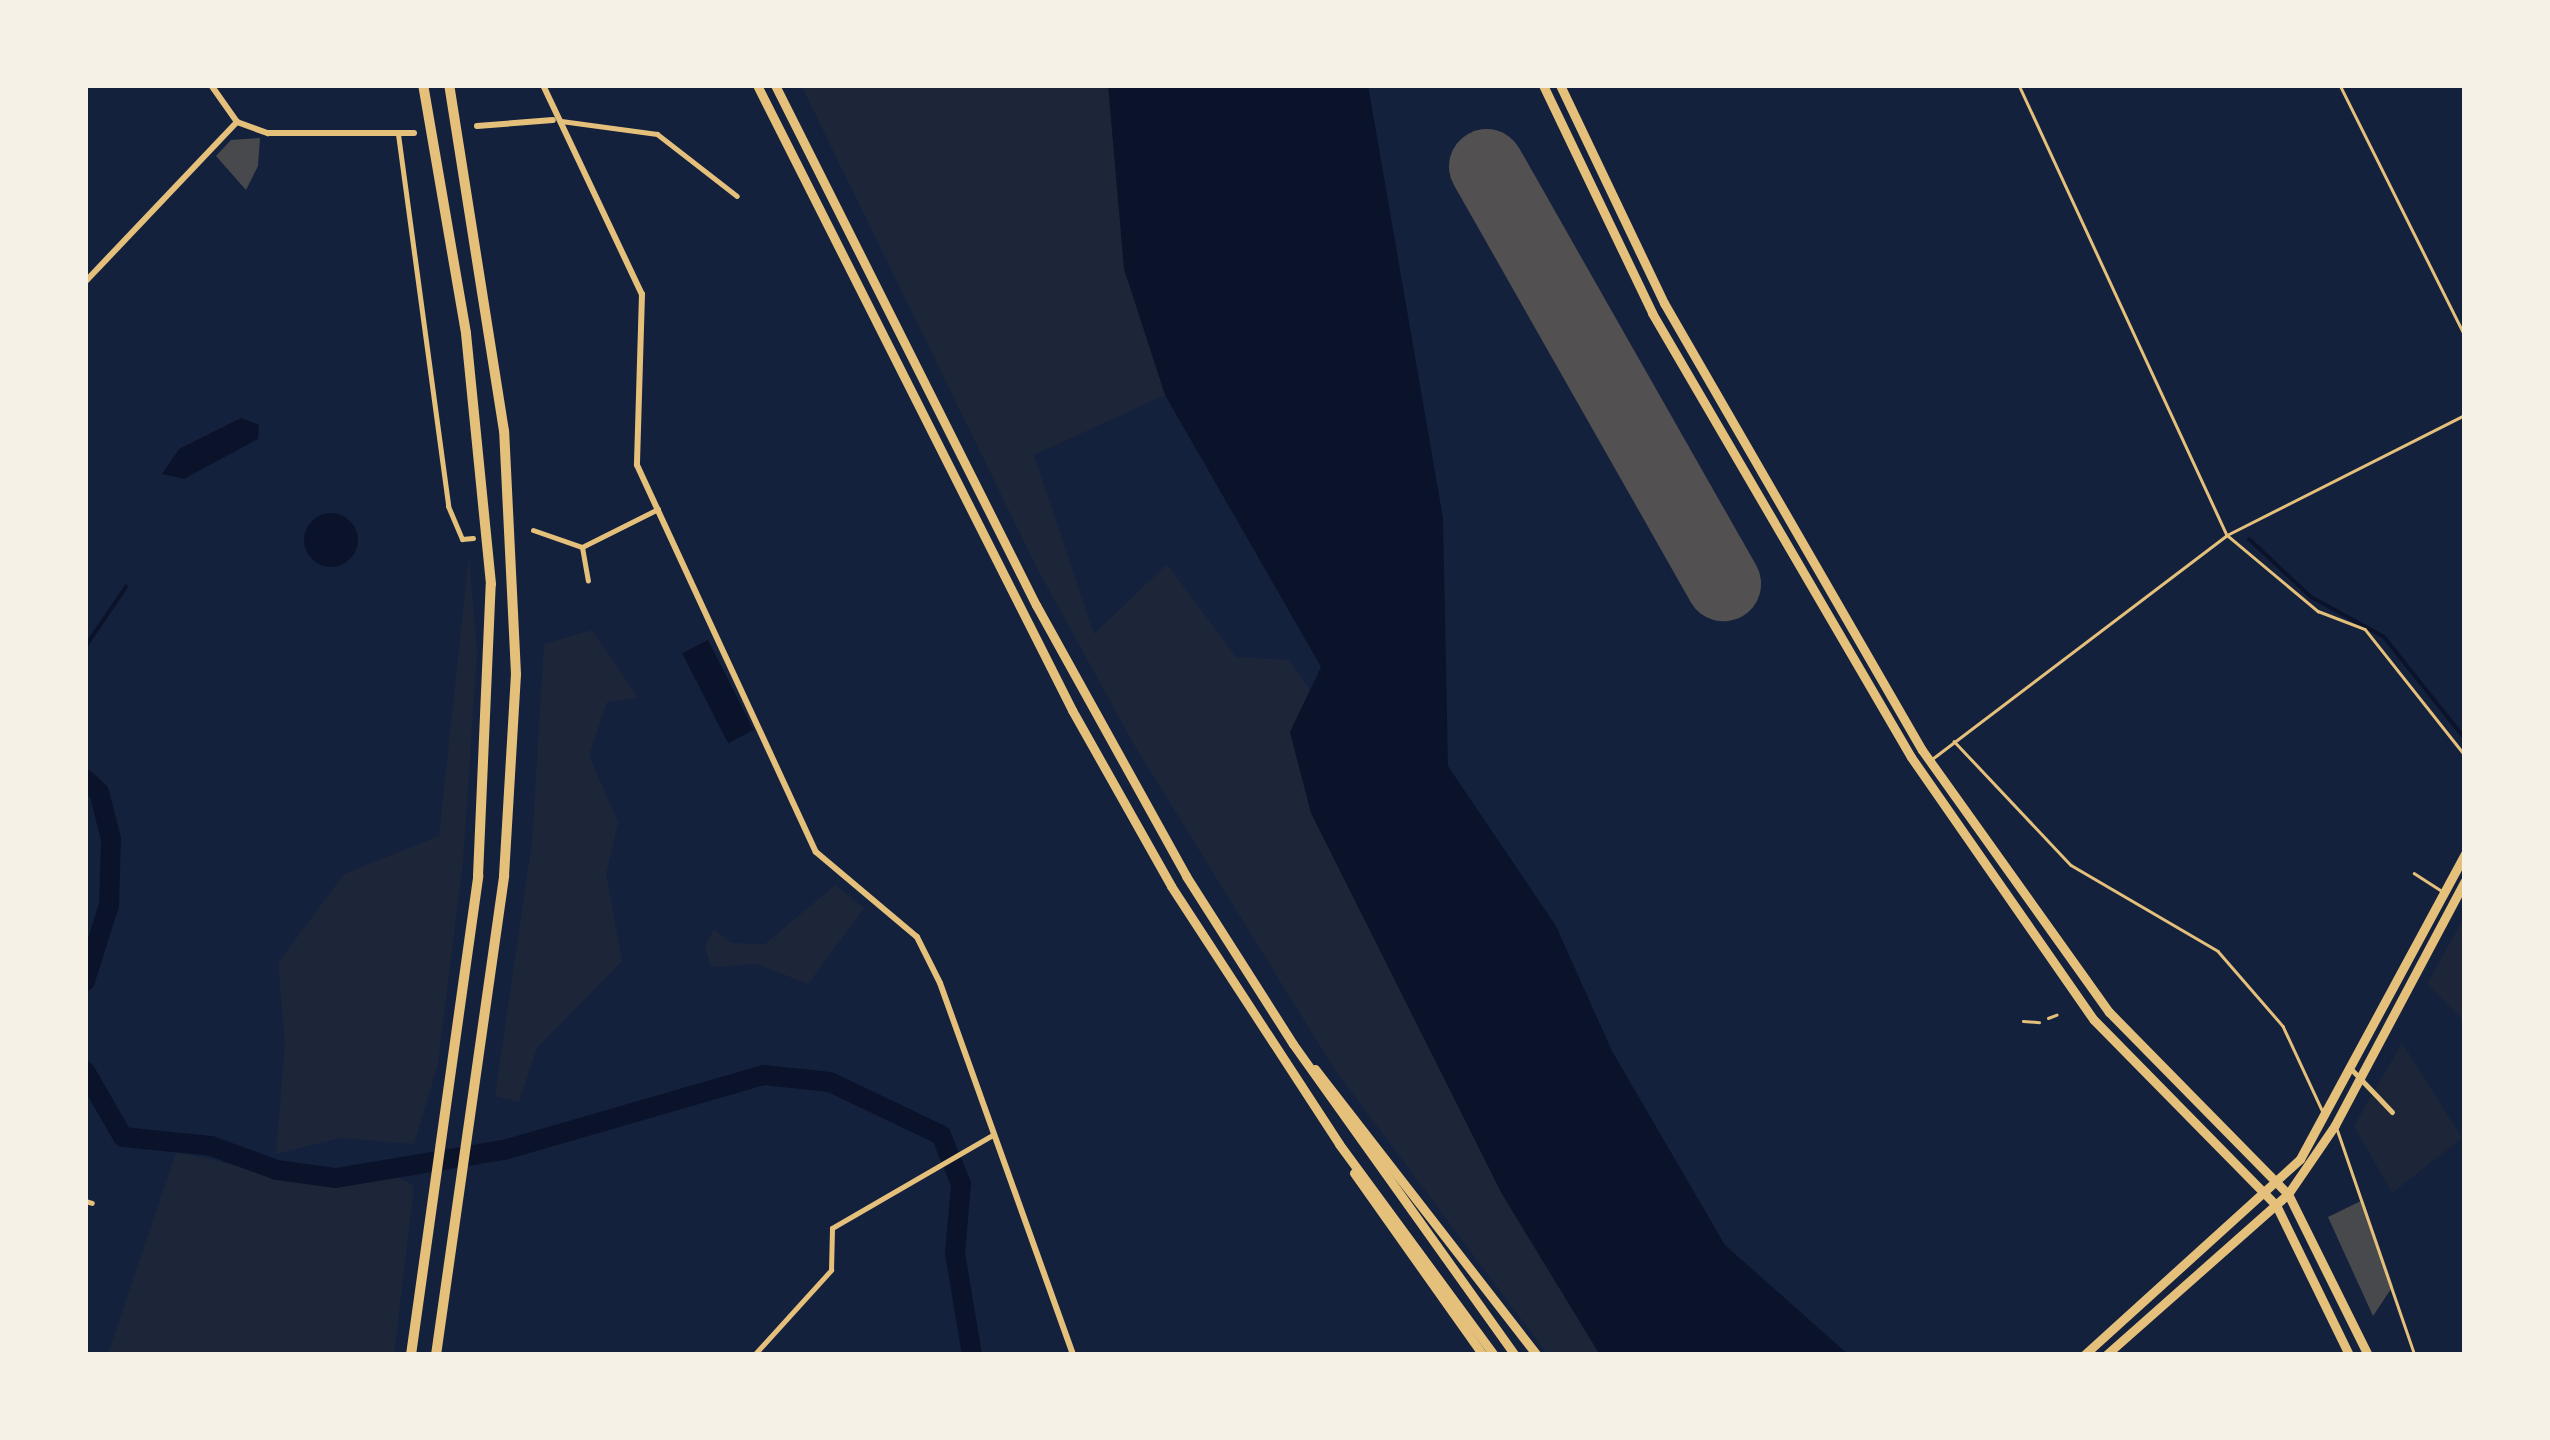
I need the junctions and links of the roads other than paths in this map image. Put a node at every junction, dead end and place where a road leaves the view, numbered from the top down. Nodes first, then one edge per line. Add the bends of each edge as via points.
1 (211, 85) edge
2 (423, 85) edge
3 (449, 85) edge
4 (543, 85) edge
5 (757, 85) edge
6 (775, 85) edge
7 (1543, 85) edge
8 (1560, 85) edge
9 (2019, 85) edge
10 (2340, 85) edge
11 (553, 120) junction
12 (236, 122) junction
13 (477, 126) dead end
14 (414, 133) dead end
15 (398, 134) junction
16 (736, 196) dead end
17 (85, 282) edge
18 (2465, 336) edge
19 (2465, 415) edge
20 (658, 509) junction
21 (533, 530) dead end
22 (2227, 535) junction
23 (472, 538) dead end
24 (582, 547) junction
25 (588, 580) dead end
26 (1954, 741) junction
27 (2465, 755) edge
28 (1930, 761) junction
29 (1919, 769) junction
30 (2465, 854) edge
31 (2414, 873) dead end
32 (2465, 881) edge
33 (2445, 893) junction
34 (2455, 900) junction
35 (2465, 909) edge
36 (1293, 1044) junction
37 (2357, 1073) junction
38 (2392, 1112) dead end
39 (2326, 1118) junction
40 (2335, 1125) junction
41 (994, 1134) junction
42 (1339, 1144) junction
43 (2278, 1183) junction
44 (2266, 1194) junction
45 (2288, 1194) junction
46 (2276, 1206) junction
47 (411, 1355) edge
48 (436, 1355) edge
49 (754, 1355) edge
50 (1072, 1355) edge
51 (1483, 1355) edge
52 (1494, 1355) edge
53 (1515, 1355) edge
54 (1537, 1355) edge
55 (2084, 1355) edge
56 (2106, 1355) edge
57 (2348, 1355) edge
58 (2368, 1355) edge
59 (2416, 1355) edge

1 - 12 street
2 - 47 highway via 466,333 491,584 486,776
3 - 48 highway via 491,330 515,581 510,797
4 - 11 street
5 - 42 main road via 1072,710 1171,886
6 - 36 main road via 1036,606 1186,876
7 - 29 main road via 1652,313
8 - 28 main road via 1664,303
9 - 22 lane
10 - 18 lane
11 - 13 street
11 - 16 street via 658,134
11 - 20 street via 642,294 635,436
12 - 15 street via 268,133
12 - 17 street
14 - 15 street
15 - 23 street via 448,506 462,539
19 - 22 lane
20 - 24 street
20 - 41 street via 816,852 917,937
21 - 24 street
22 - 26 lane
22 - 27 lane via 2318,611 2366,630
24 - 25 street
26 - 28 lane
26 - 39 lane via 2071,865 2218,951 2283,1026
28 - 29 lane
28 - 43 main road via 2109,1012
29 - 44 main road via 2094,1020
30 - 33 main road
31 - 33 lane
32 - 34 main road
33 - 34 lane
33 - 37 main road
34 - 35 lane
34 - 37 main road
36 - 53 main road
36 - 54 main road
37 - 38 street
37 - 39 main road
37 - 40 main road
39 - 43 main road
40 - 45 main road
40 - 59 lane via 2350,1144
41 - 49 street via 896,1198 832,1228 831,1270
41 - 50 street
42 - 51 main road
42 - 52 main road
43 - 44 main road
43 - 45 main road
44 - 46 main road
44 - 55 main road
45 - 46 main road
45 - 58 main road
46 - 56 main road
46 - 57 main road

